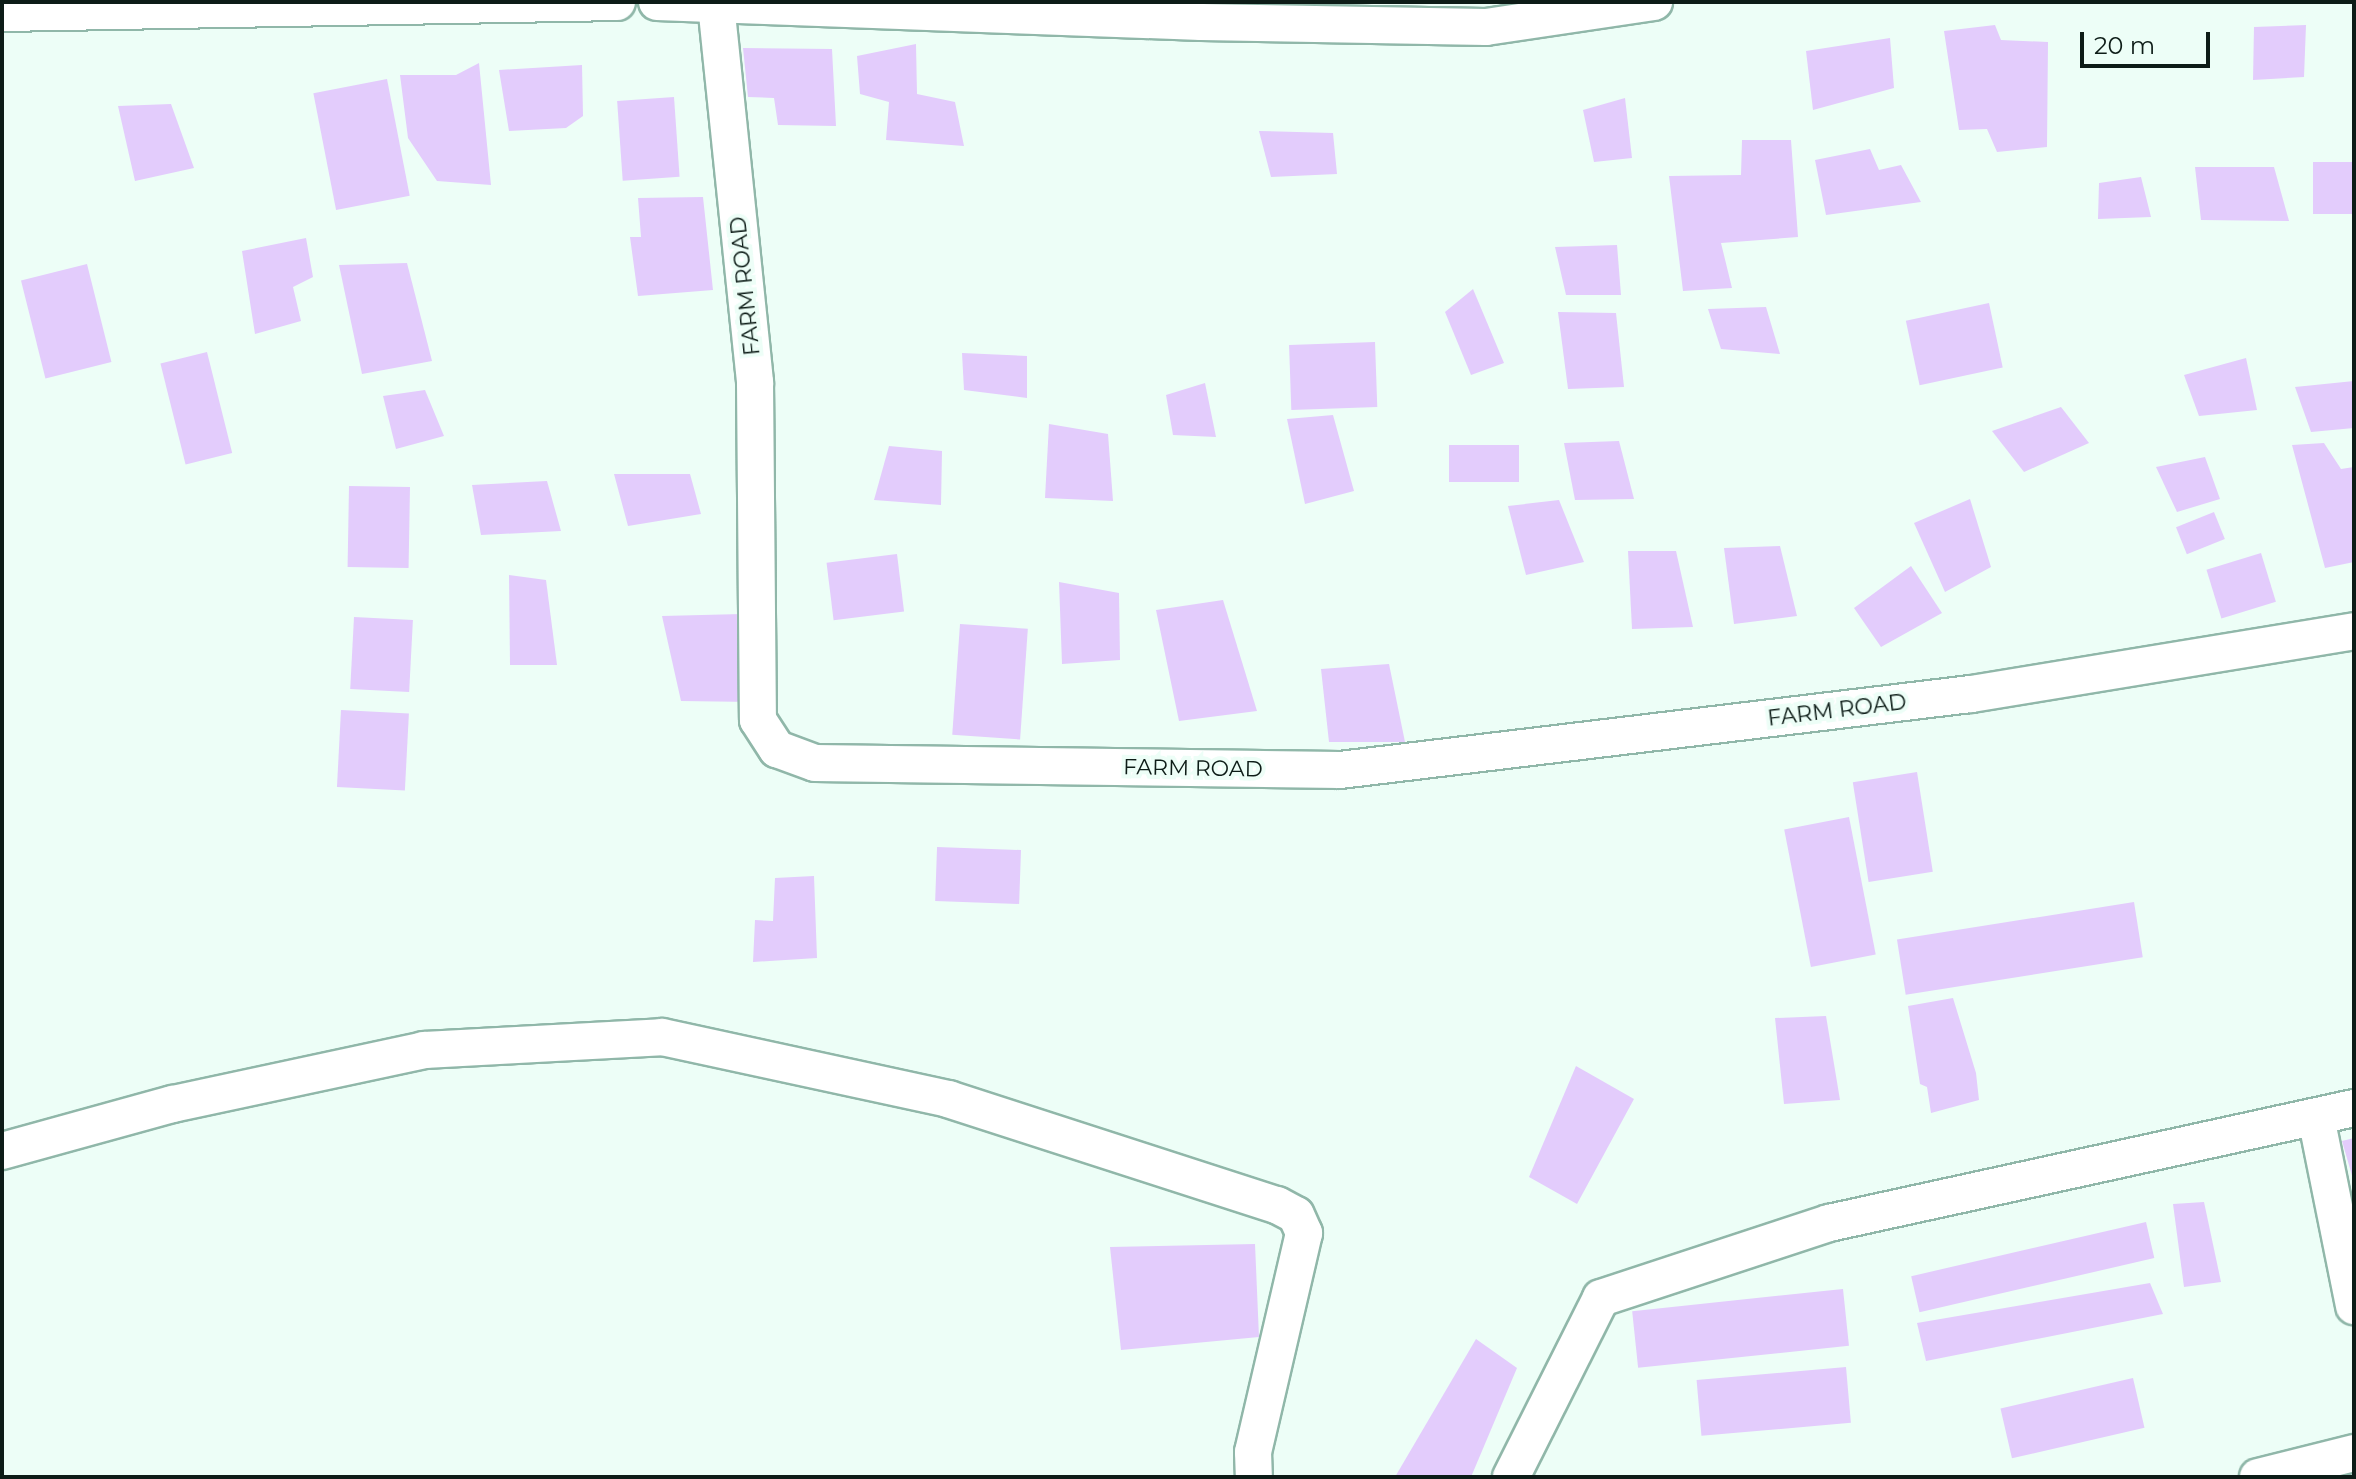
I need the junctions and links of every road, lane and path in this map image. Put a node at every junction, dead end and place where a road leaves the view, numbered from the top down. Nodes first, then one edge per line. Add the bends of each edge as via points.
1 (617, 2) edge
2 (657, 2) edge
3 (1654, 2) edge
4 (716, 4) junction
5 (2, 13) edge
6 (1333, 13) edge
7 (2354, 631) edge
8 (2354, 1108) edge
9 (2316, 1117) junction
10 (2, 1151) edge
11 (2354, 1306) edge
12 (2354, 1453) edge
13 (1254, 1477) edge
14 (1511, 1477) edge
15 (2258, 1477) edge

1 - 5 street
2 - 4 street
3 - 6 street via 1486,27
4 - 6 street
4 - 7 street, FARM ROAD via 755,382 758,720 777,749 815,763 1340,770 1971,694
8 - 9 street
9 - 11 street
9 - 14 street via 1829,1223 1601,1298
10 - 13 street via 173,1104 424,1050 662,1037 948,1099 1296,1215 1304,1233 1253,1452
12 - 15 street

